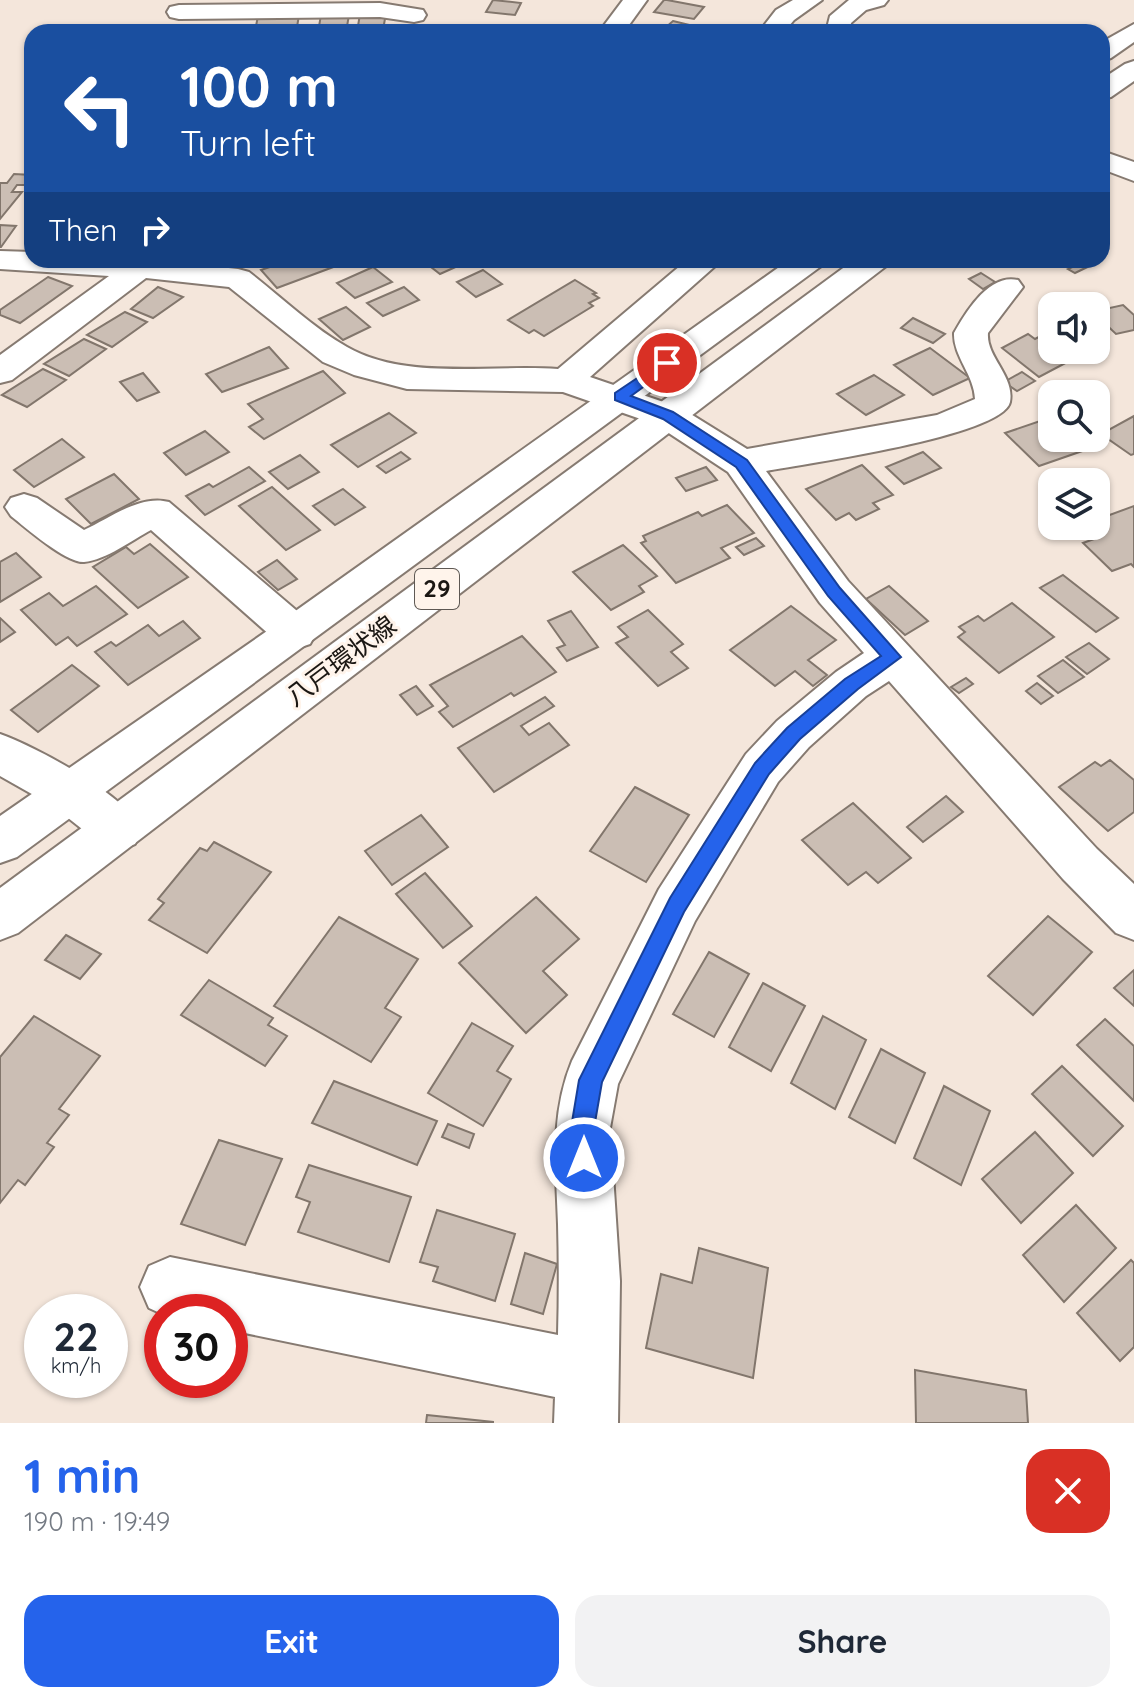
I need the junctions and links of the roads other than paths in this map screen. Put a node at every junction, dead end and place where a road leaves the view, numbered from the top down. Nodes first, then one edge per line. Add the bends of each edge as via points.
1 (434, 0) edge
2 (635, 0) edge
3 (810, 0) edge
4 (876, 0) edge
5 (179, 12) dead end
6 (414, 15) junction
7 (404, 24) edge
8 (617, 24) edge
9 (778, 24) edge
10 (839, 24) edge
11 (1134, 31) edge
12 (1110, 48) edge
13 (1134, 69) edge
14 (1110, 86) edge
15 (1110, 162) edge
16 (1134, 172) edge
17 (0, 260) edge
18 (24, 261) edge
19 (140, 268) joint
20 (681, 268) edge
21 (798, 268) edge
22 (863, 268) edge
23 (234, 269) edge
24 (1007, 287) dead end
25 (0, 372) edge
26 (567, 381) junction
27 (620, 397) junction
28 (668, 416) junction
29 (741, 463) junction
30 (24, 507) dead end
31 (295, 633) junction
32 (892, 657) junction
33 (0, 753) edge
34 (69, 792) junction
35 (118, 829) junction
36 (0, 842) edge
37 (0, 917) edge
38 (1134, 917) edge
39 (170, 1287) dead end
40 (587, 1398) edge

1 - 6 street
2 - 8 street
3 - 9 street
4 - 10 street via 858,5
5 - 6 street via 380,10
6 - 7 street
11 - 12 street
13 - 14 street
15 - 16 street
17 - 18 street
19 - 23 street
19 - 25 street
20 - 26 street
21 - 27 street, 八戸環状線 / 29
22 - 28 street, 八戸環状線 / 29
23 - 26 street via 335,355 366,367 407,378
24 - 29 street via 971,333 970,344 994,390 992,404 940,426
26 - 27 street
27 - 28 street
27 - 31 street, 八戸環状線 / 29
28 - 29 street
28 - 35 street, 八戸環状線 / 29
29 - 32 street via 834,592
30 - 31 street via 82,548 155,512
31 - 34 street, 八戸環状線 / 29
32 - 38 street
32 - 40 street via 851,684 762,768 677,905 591,1080 582,1128 590,1281
33 - 34 street
34 - 35 street
34 - 36 street, 八戸環状線 / 29
35 - 37 street, 八戸環状線 / 29
39 - 40 street

